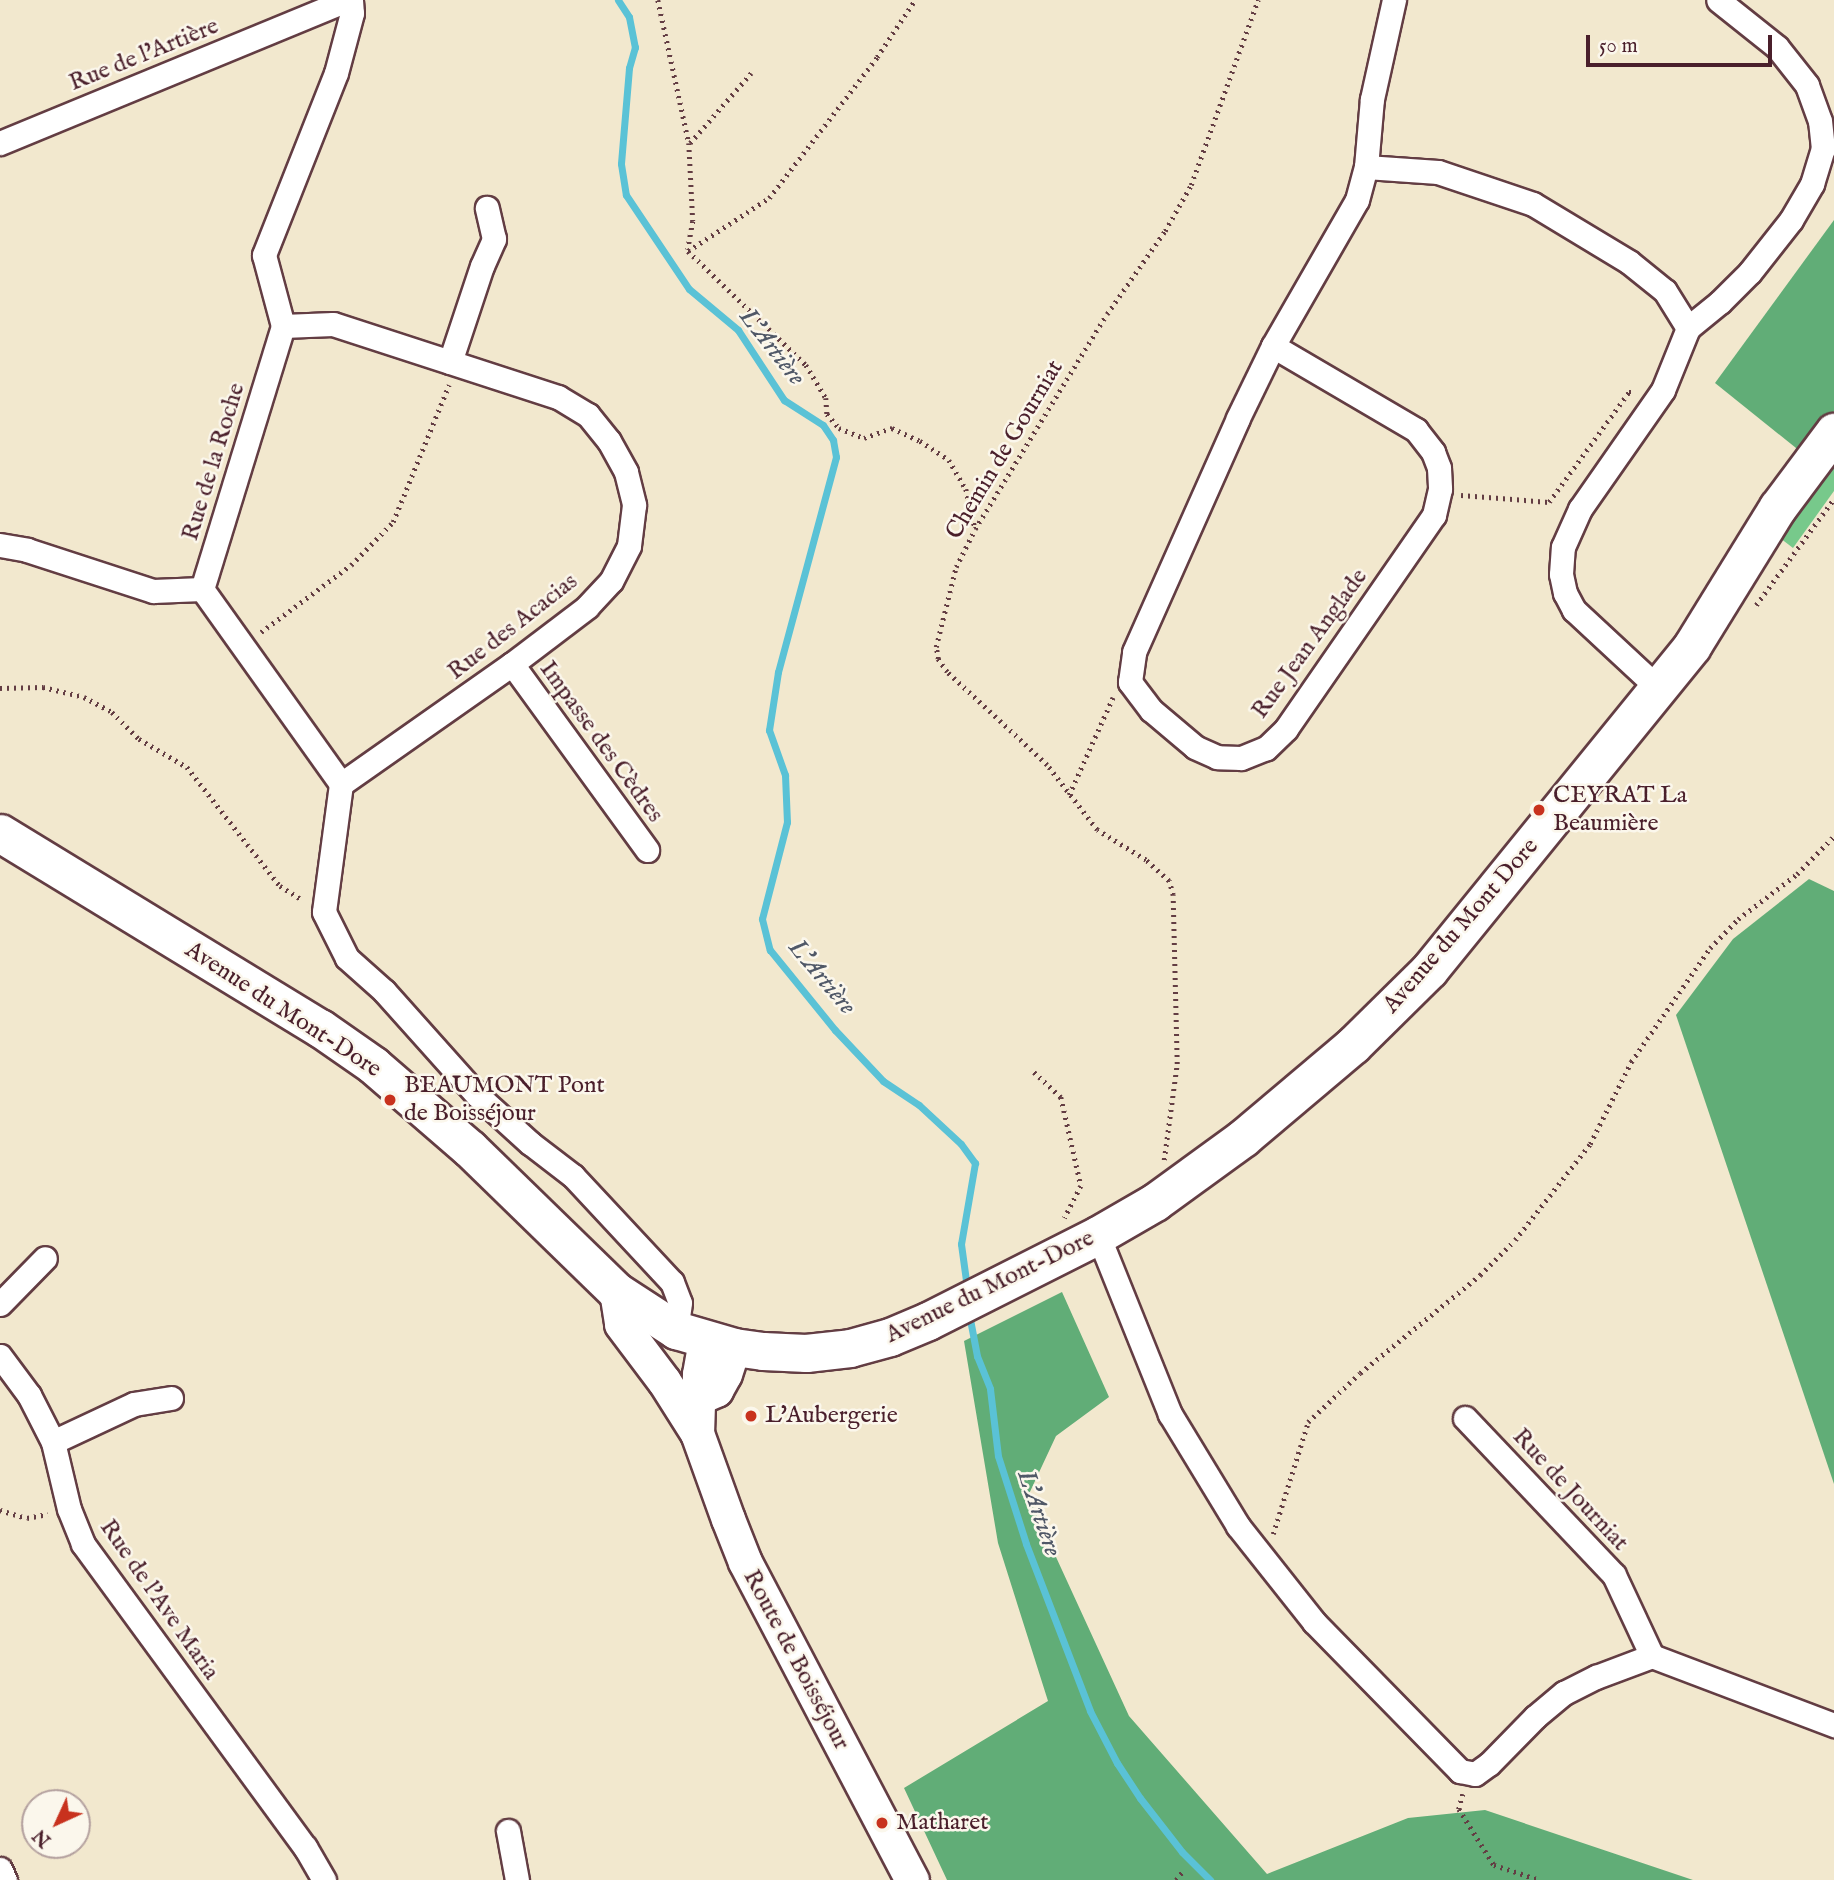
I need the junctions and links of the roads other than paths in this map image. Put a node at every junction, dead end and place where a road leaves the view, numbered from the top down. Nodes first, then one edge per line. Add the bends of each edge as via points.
1 (349, 0) edge
2 (1394, 0) edge
3 (1718, 0) edge
4 (0, 144) edge
5 (1366, 167) junction
6 (487, 208) dead end
7 (283, 326) junction
8 (1688, 328) junction
9 (1273, 346) junction
10 (453, 363) junction
11 (1834, 432) edge
12 (0, 545) edge
13 (202, 589) junction
14 (512, 664) junction
15 (1658, 688) junction
16 (341, 785) junction
17 (0, 833) edge
18 (647, 850) dead end
19 (1173, 1191) joint
20 (1098, 1235) junction
21 (46, 1258) dead end
22 (616, 1291) junction
23 (0, 1304) edge
24 (705, 1339) junction
25 (0, 1356) edge
26 (664, 1381) junction
27 (171, 1398) dead end
28 (1465, 1418) dead end
29 (697, 1433) junction
30 (53, 1442) junction
31 (1651, 1656) junction
32 (1834, 1725) edge
33 (508, 1830) dead end
34 (0, 1868) edge
35 (5, 1880) edge
36 (324, 1880) edge
37 (517, 1880) edge
38 (912, 1880) edge

1 - 4 street, Rue de l'Artière
1 - 7 street via 352,13 336,73 264,255
2 - 5 street via 1372,99
3 - 8 street via 1777,47 1807,85 1820,121 1823,149 1812,184 1791,220 1750,272
5 - 8 street via 1438,172 1533,204 1639,269 1665,291
5 - 9 street via 1357,200
6 - 10 street via 494,239
7 - 10 street, Rue des Acacias via 333,324
7 - 13 street, Rue de la Roche
8 - 15 street via 1663,390 1580,509 1563,547 1561,574 1574,610
9 - 9 street, Rue Jean Anglade via 1139,640 1130,682 1151,710 1195,747 1217,757 1241,758 1266,748 1286,729 1434,514 1440,489 1433,452 1416,430
10 - 14 street, Rue des Acacias via 558,397 588,415 626,472 634,505 629,546 611,581 587,607
11 - 15 main road, Avenue du Mont Dore via 1778,507 1692,646
12 - 13 street via 153,591
13 - 16 street
14 - 16 street, Rue des Acacias
14 - 18 street, Impasse des Cèdres
15 - 19 main road, Avenue du Mont Dore via 1393,1008 1300,1092
16 - 24 street via 324,912 348,958 384,991 477,1095 573,1176 672,1282 680,1303
17 - 22 main road, Avenue du Mont-Dore via 373,1065 470,1149
19 - 20 main road, Avenue du Mont-Dore
20 - 24 main road, Avenue du Mont-Dore via 928,1321 850,1348 806,1353
20 - 31 street via 1170,1414 1238,1526 1314,1622 1460,1770 1475,1774 1489,1764 1564,1693
21 - 23 street
22 - 24 main road, Avenue du Mont-Dore
22 - 26 street, Route de Boisséjour via 621,1324
24 - 26 street
24 - 29 street, Route de Boisséjour via 726,1374 716,1390 698,1398
25 - 30 street, Rue de l'Ave Maria via 29,1395
26 - 29 street, Route de Boisséjour
27 - 30 street via 134,1404
28 - 31 street, Rue de Journiat via 1614,1575
29 - 38 street, Route de Boisséjour via 745,1562
30 - 36 street, Rue de l'Ave Maria via 69,1509 83,1544 305,1847
31 - 32 street
33 - 37 street
34 - 35 street

